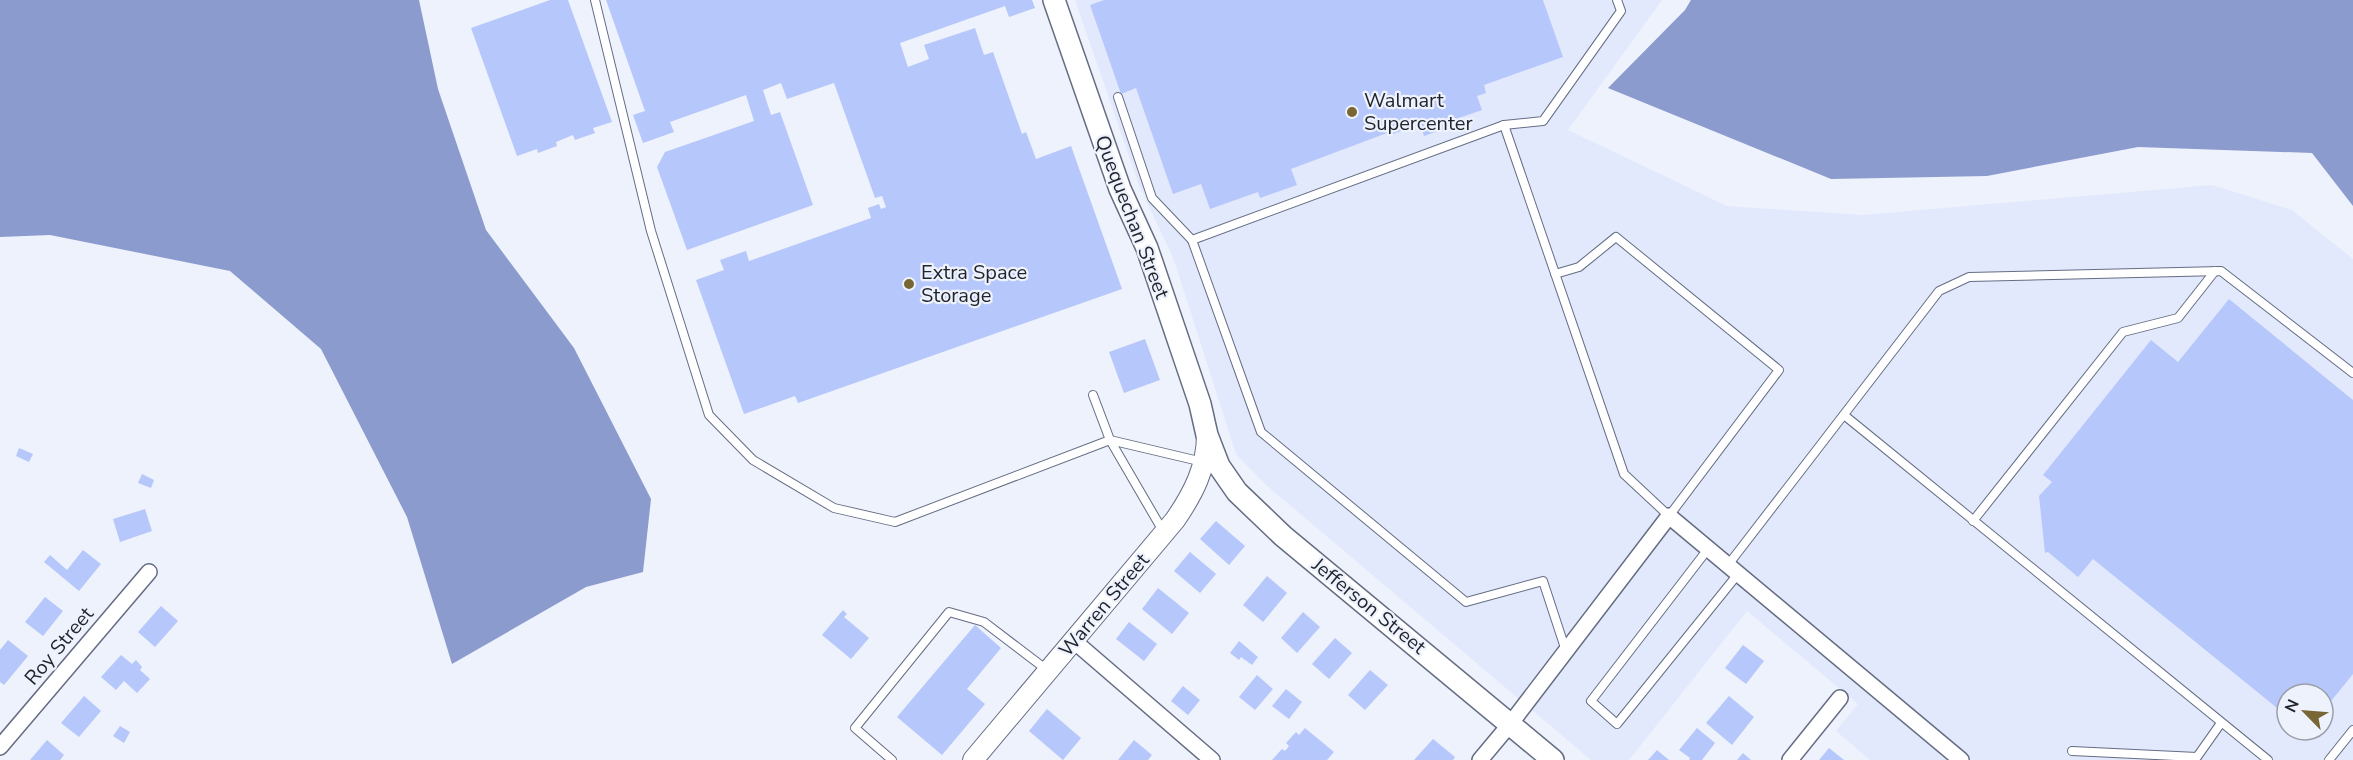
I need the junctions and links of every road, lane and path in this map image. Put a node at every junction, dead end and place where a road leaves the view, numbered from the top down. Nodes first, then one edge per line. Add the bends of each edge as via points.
1 (595, 0) edge
2 (1054, 0) edge
3 (1617, 0) edge
4 (1118, 98) dead end
5 (1504, 125) junction
6 (1192, 240) junction
7 (2215, 271) junction
8 (1555, 274) junction
9 (2353, 373) edge
10 (1094, 395) dead end
11 (1844, 415) junction
12 (1207, 435) junction
13 (1110, 440) junction
14 (1205, 463) junction
15 (1669, 516) junction
16 (1973, 521) junction
17 (1165, 534) junction
18 (1708, 549) junction
19 (1733, 570) junction
20 (149, 572) dead end
21 (1074, 641) junction
22 (1566, 651) junction
23 (1048, 671) junction
24 (1840, 698) dead end
25 (1511, 723) junction
26 (2221, 723) junction
27 (2353, 730) edge
28 (0, 747) edge
29 (2072, 751) dead end
30 (892, 760) edge
31 (973, 760) edge
32 (1212, 760) edge
33 (1480, 760) edge
34 (1553, 760) edge
35 (1790, 760) edge
36 (1961, 760) edge
37 (2268, 760) edge
38 (2329, 760) edge

1 - 13 lane via 651,231 709,415 753,460 834,508 895,522
2 - 12 main road, Quequechan Street via 1120,189 1147,248
3 - 5 lane via 1621,11 1542,122
4 - 6 lane via 1152,198
5 - 6 lane
5 - 8 lane
6 - 22 lane via 1262,432 1466,602 1543,581
7 - 9 lane via 2221,271
7 - 11 lane via 1969,277 1939,291
7 - 16 lane via 2178,318 2123,332
8 - 15 lane via 1624,474
8 - 15 lane via 1579,267 1616,237 1779,370
10 - 13 lane
11 - 16 lane
11 - 19 lane
12 - 14 street, Warren Street
12 - 25 main road, Jefferson Street via 1227,480 1265,519
13 - 14 lane
13 - 17 lane
14 - 17 street, Warren Street via 1189,498
15 - 18 street
15 - 22 street
16 - 26 lane
17 - 21 street, Warren Street
18 - 19 street
18 - 19 lane via 1591,701 1617,724
19 - 36 street
20 - 28 street, Roy Street
21 - 23 street, Warren Street
21 - 32 street
22 - 25 street
23 - 30 lane via 984,622 949,612 855,728
23 - 31 street, Warren Street
24 - 35 street
25 - 33 street
25 - 34 main road, Jefferson Street
26 - 29 lane via 2196,757
26 - 37 lane
27 - 38 lane

